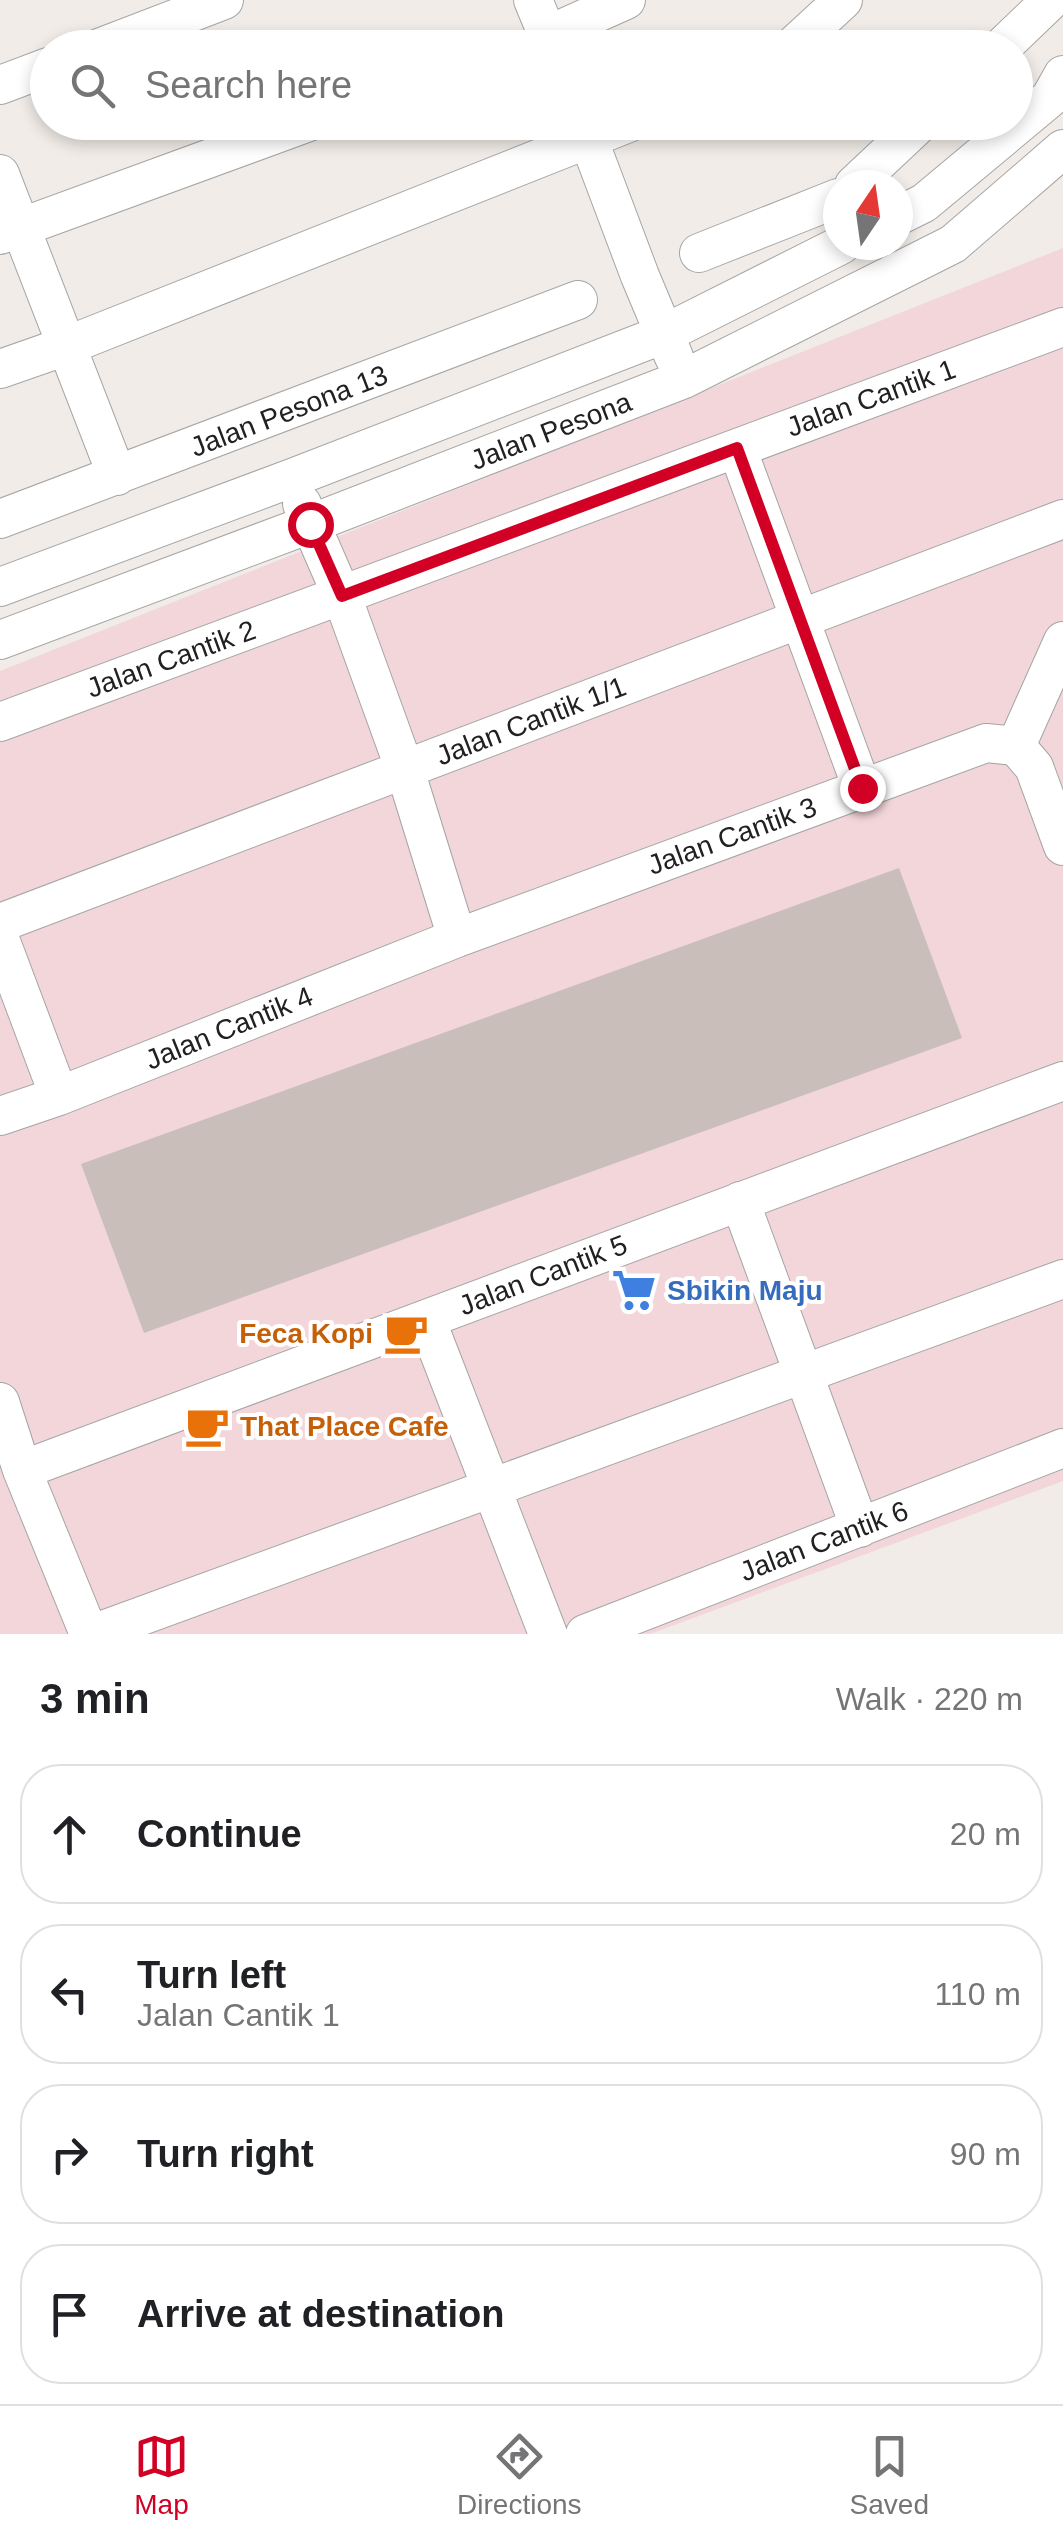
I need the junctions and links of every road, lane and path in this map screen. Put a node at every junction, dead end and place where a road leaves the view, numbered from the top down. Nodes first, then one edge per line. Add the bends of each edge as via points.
1 (224, 0) edge
2 (533, 0) edge
3 (626, 0) edge
4 (844, 0) edge
5 (1051, 0) edge
6 (146, 30) edge
7 (546, 30) edge
8 (571, 30) edge
9 (811, 30) edge
10 (1019, 30) edge
11 (30, 74) edge
12 (1063, 75) edge
13 (0, 85) edge
14 (1033, 112) edge
15 (261, 140) edge
16 (563, 140) edge
17 (589, 140) edge
18 (901, 140) edge
19 (1000, 140) edge
20 (1063, 150) edge
21 (870, 170) edge
22 (0, 174) edge
23 (823, 204) edge
24 (913, 208) edge
25 (10, 232) edge
26 (699, 253) dead end
27 (823, 254) edge
28 (578, 300) dead end
29 (1063, 327) edge
30 (664, 334) junction
31 (66, 346) junction
32 (0, 370) edge
33 (684, 379) junction
34 (737, 448) junction
35 (116, 476) junction
36 (292, 478) junction
37 (0, 519) edge
38 (1063, 519) edge
39 (310, 524) junction
40 (0, 587) edge
41 (342, 596) junction
42 (800, 618) junction
43 (0, 640) edge
44 (1063, 641) edge
45 (0, 722) edge
46 (1016, 746) junction
47 (405, 770) junction
48 (862, 788) junction
49 (1063, 846) edge
50 (0, 923) edge
51 (456, 938) junction
52 (0, 939) edge
53 (1063, 1080) edge
54 (59, 1096) junction
55 (0, 1116) edge
56 (740, 1202) junction
57 (1063, 1279) edge
58 (426, 1319) junction
59 (804, 1374) junction
60 (0, 1402) edge
61 (1063, 1448) edge
62 (22, 1470) junction
63 (492, 1488) junction
64 (860, 1528) junction
65 (90, 1634) edge
66 (548, 1634) edge
67 (585, 1634) edge

1 - 6 street
2 - 7 street
3 - 8 street
4 - 9 street
5 - 10 street
11 - 13 street
12 - 14 street
15 - 25 street
16 - 31 street
17 - 30 street
18 - 21 street
19 - 24 street
20 - 33 street, Jalan Pesona via 952,244
22 - 25 street
23 - 26 street
25 - 31 street
27 - 30 street, Jalan Pesona
28 - 35 street, Jalan Pesona 13
29 - 34 street, Jalan Cantik 1
30 - 33 street
30 - 36 street, Jalan Pesona
31 - 32 street
31 - 35 street
33 - 39 street, Jalan Pesona
34 - 41 street, Jalan Cantik 1
34 - 42 street
35 - 37 street, Jalan Pesona 13
36 - 39 street
36 - 40 street, Jalan Pesona
38 - 42 street, Jalan Cantik 1/1
39 - 41 street
39 - 43 street, Jalan Pesona
41 - 45 street, Jalan Cantik 2
41 - 47 street
42 - 47 street, Jalan Cantik 1/1
42 - 48 street
44 - 46 street
46 - 48 street, Jalan Cantik 3 via 986,743
46 - 49 street via 1034,767
47 - 50 street, Jalan Cantik 1/1
47 - 51 street
48 - 51 street, Jalan Cantik 3
51 - 54 street, Jalan Cantik 4
52 - 54 street
53 - 56 street, Jalan Cantik 5
54 - 55 street, Jalan Cantik 4
56 - 58 street, Jalan Cantik 5
56 - 59 street
57 - 59 street
58 - 62 street, Jalan Cantik 5
58 - 63 street
59 - 63 street
59 - 64 street
60 - 62 street
61 - 64 street, Jalan Cantik 6
62 - 65 street
63 - 65 street
63 - 66 street
64 - 67 street, Jalan Cantik 6

